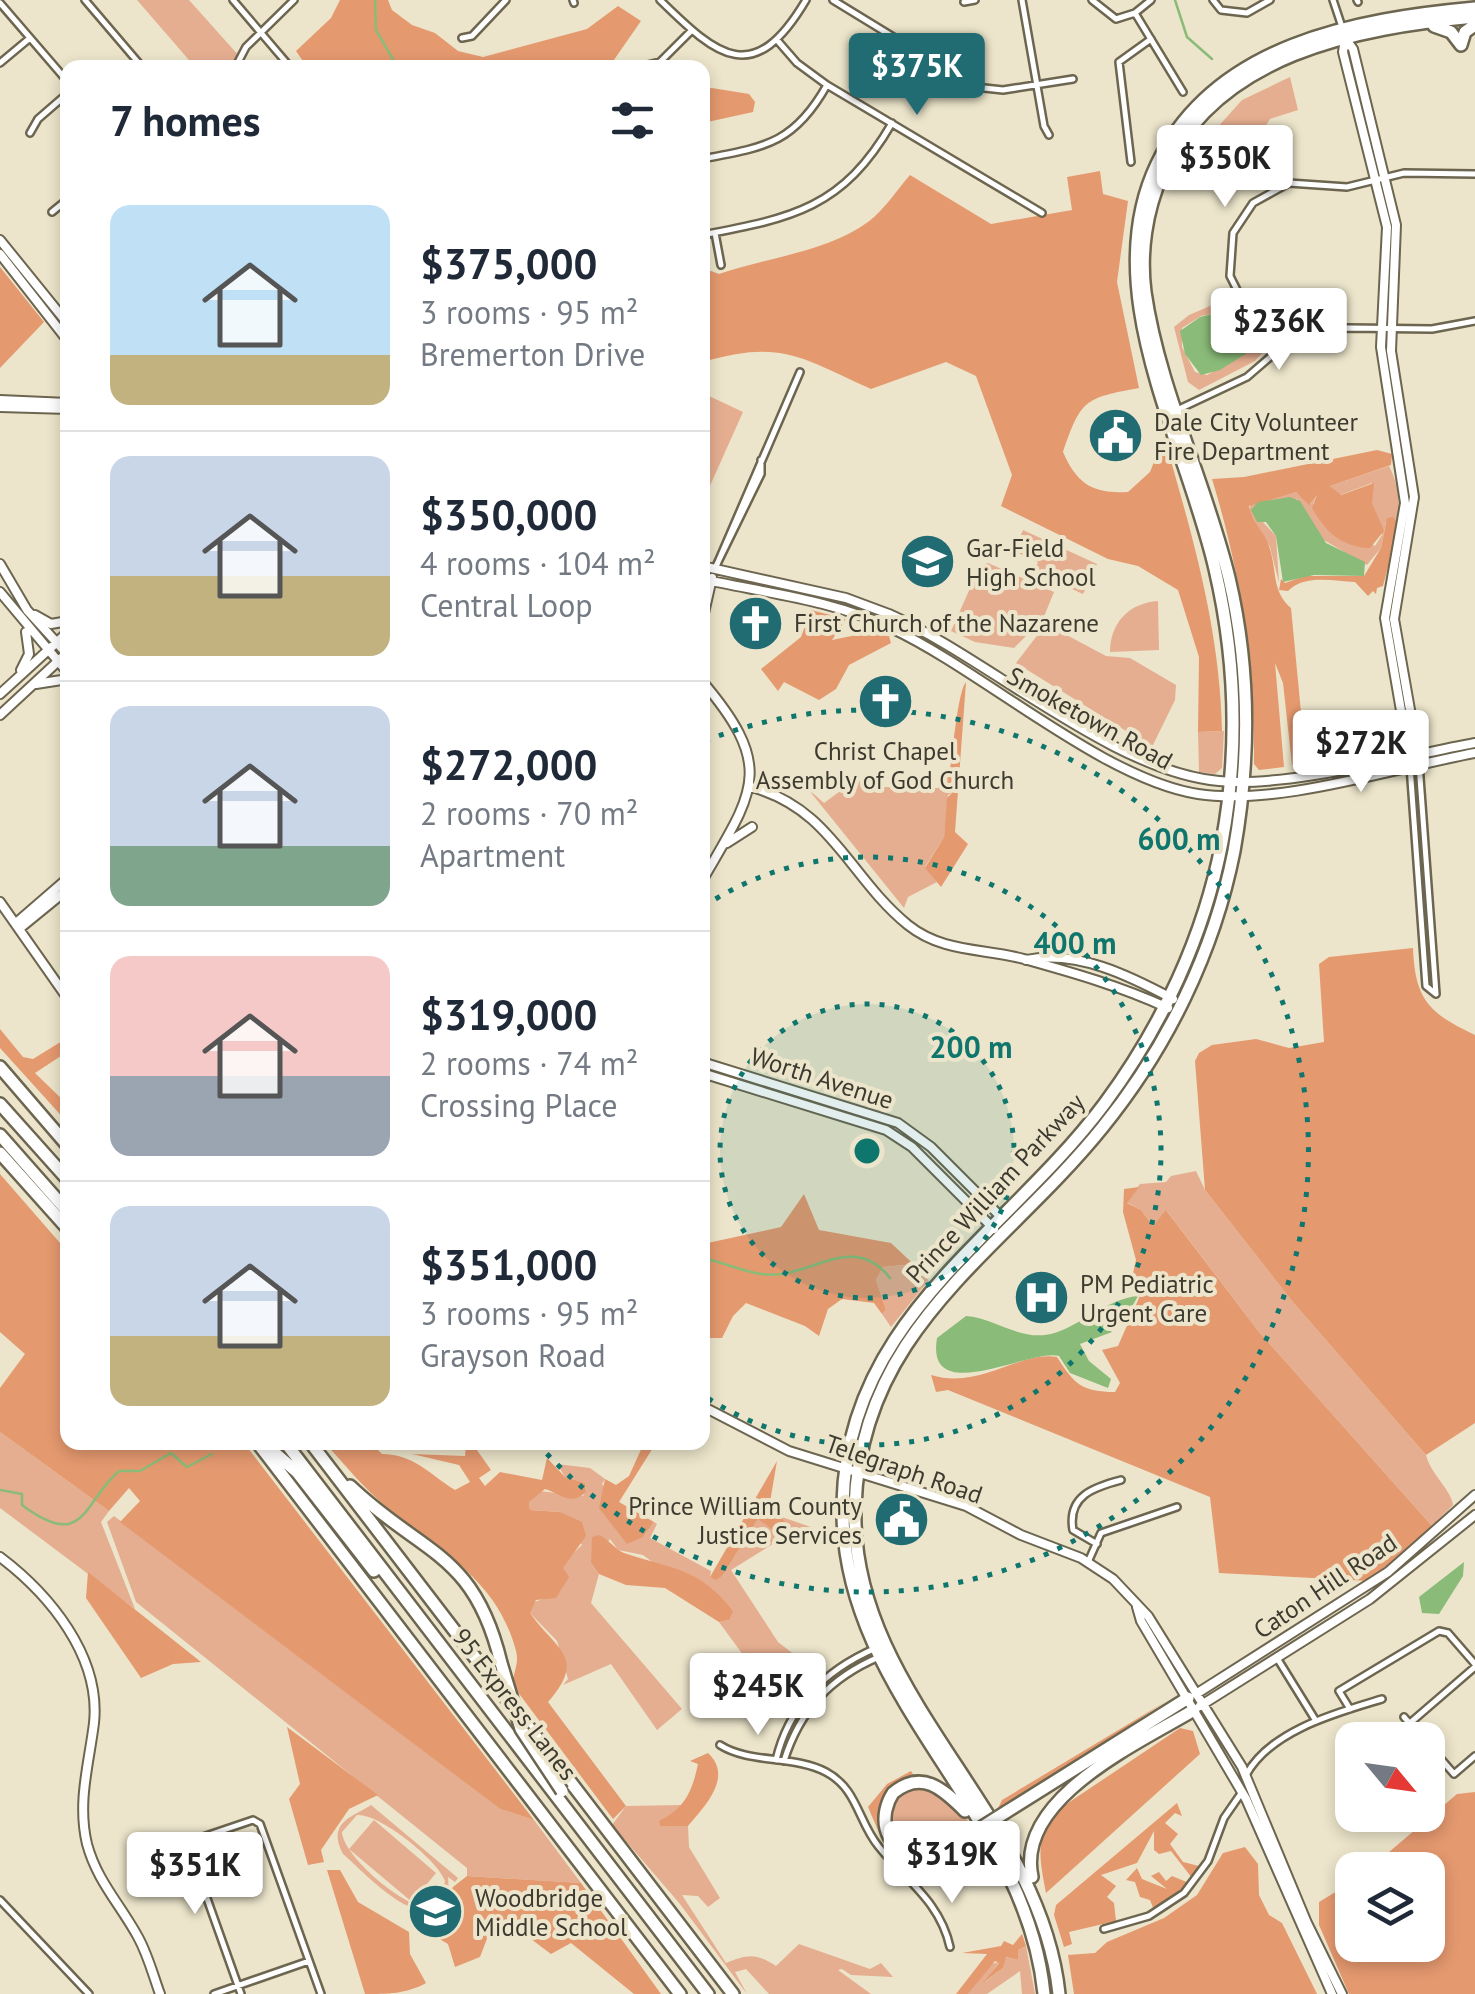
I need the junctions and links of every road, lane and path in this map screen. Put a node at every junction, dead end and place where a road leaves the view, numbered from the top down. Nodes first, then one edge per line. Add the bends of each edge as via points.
1 (85, 0) edge
2 (233, 0) edge
3 (294, 0) edge
4 (506, 0) edge
5 (660, 0) edge
6 (806, 0) edge
7 (834, 0) edge
8 (975, 0) edge
9 (1022, 0) edge
10 (1092, 0) edge
11 (1151, 0) edge
12 (1213, 0) edge
13 (1270, 0) edge
14 (1333, 0) edge
15 (964, 2) edge
16 (0, 3) edge
17 (1475, 8) edge
18 (1135, 13) junction
19 (1475, 17) edge
20 (1420, 23) junction
21 (1475, 24) edge
22 (691, 31) junction
23 (261, 32) junction
24 (1344, 34) junction
25 (30, 38) junction
26 (462, 38) dead end
27 (1151, 39) junction
28 (777, 40) junction
29 (136, 60) edge
30 (240, 60) edge
31 (284, 60) edge
32 (662, 60) edge
33 (0, 64) edge
34 (60, 73) edge
35 (1073, 79) dead end
36 (827, 85) junction
37 (1036, 85) junction
38 (1183, 92) dead end
39 (60, 100) edge
40 (892, 123) junction
41 (30, 134) dead end
42 (1050, 135) dead end
43 (710, 157) edge
44 (1131, 162) dead end
45 (1475, 174) edge
46 (1381, 178) junction
47 (60, 206) edge
48 (52, 212) dead end
49 (1042, 213) dead end
50 (715, 233) junction
51 (710, 234) edge
52 (0, 240) edge
53 (0, 254) edge
54 (721, 265) dead end
55 (60, 314) edge
56 (1475, 321) edge
57 (1386, 328) junction
58 (60, 331) edge
59 (1287, 344) junction
60 (800, 372) dead end
61 (0, 403) edge
62 (60, 408) edge
63 (1174, 411) junction
64 (0, 564) edge
65 (710, 568) edge
66 (714, 569) junction
67 (710, 575) edge
68 (710, 581) edge
69 (0, 592) edge
70 (1390, 603) junction
71 (27, 610) junction
72 (22, 623) junction
73 (60, 623) edge
74 (923, 630) junction
75 (60, 639) edge
76 (916, 641) junction
77 (56, 642) junction
78 (60, 646) edge
79 (47, 651) junction
80 (60, 659) edge
81 (57, 662) junction
82 (60, 666) edge
83 (60, 678) edge
84 (12, 683) junction
85 (32, 685) junction
86 (710, 692) edge
87 (0, 694) edge
88 (0, 715) edge
89 (1405, 728) junction
90 (1475, 743) edge
91 (1413, 754) junction
92 (1475, 754) edge
93 (1384, 760) junction
94 (1414, 765) junction
95 (1237, 782) junction
96 (751, 787) junction
97 (1235, 796) junction
98 (752, 827) dead end
99 (723, 846) junction
100 (710, 868) edge
101 (60, 886) edge
102 (60, 895) edge
103 (0, 902) edge
104 (18, 926) junction
105 (60, 987) edge
106 (1173, 1005) junction
107 (710, 1064) edge
108 (0, 1069) edge
109 (710, 1076) edge
110 (0, 1104) edge
111 (0, 1135) edge
112 (60, 1137) edge
113 (0, 1153) edge
114 (60, 1171) edge
115 (60, 1215) edge
116 (60, 1217) edge
117 (1001, 1226) junction
118 (710, 1410) edge
119 (266, 1450) edge
120 (269, 1450) edge
121 (291, 1450) edge
122 (316, 1450) edge
123 (322, 1458) junction
124 (851, 1471) junction
125 (1121, 1480) dead end
126 (1475, 1495) edge
127 (1464, 1507) junction
128 (1177, 1508) dead end
129 (1474, 1517) edge
130 (1097, 1544) junction
131 (0, 1556) edge
132 (1088, 1562) junction
133 (880, 1651) junction
134 (450, 1657) junction
135 (1276, 1658) junction
136 (1475, 1666) edge
137 (1382, 1699) dead end
138 (1196, 1701) junction
139 (1350, 1709) junction
140 (1404, 1717) dead end
141 (1316, 1720) junction
142 (1408, 1722) edge
143 (1412, 1722) edge
144 (720, 1745) dead end
145 (1236, 1756) junction
146 (1260, 1756) junction
147 (1475, 1756) edge
148 (776, 1760) junction
149 (784, 1761) junction
150 (1445, 1764) edge
151 (1246, 1775) junction
152 (1242, 1792) junction
153 (1231, 1809) junction
154 (1252, 1811) junction
155 (1262, 1823) junction
156 (984, 1832) junction
157 (591, 1878) junction
158 (0, 1900) edge
159 (8, 1908) junction
160 (0, 1916) edge
161 (1045, 1925) junction
162 (1030, 1926) junction
163 (1104, 1929) dead end
164 (665, 1938) junction
165 (950, 1947) dead end
166 (310, 1961) junction
167 (238, 1986) junction
168 (88, 1994) edge
169 (160, 1994) edge
170 (214, 1994) edge
171 (242, 1994) edge
172 (322, 1994) edge
173 (670, 1994) edge
174 (680, 1994) edge
175 (708, 1994) edge
176 (733, 1994) edge
177 (1036, 1994) edge
178 (1044, 1994) edge
179 (1059, 1994) edge
180 (1332, 1994) edge
181 (1342, 1994) edge

1 - 29 street
2 - 23 street
3 - 23 street
4 - 26 street via 472,36
5 - 22 street
6 - 28 street
7 - 37 street via 967,84 994,91
8 - 15 street
9 - 37 street
10 - 18 street via 1112,18
11 - 18 street
12 - 13 street via 1222,10 1243,14
14 - 24 street
16 - 25 street
17 - 24 highway, Prince William Parkway
18 - 27 street
19 - 20 highway, Prince William Parkway
20 - 21 highway via 1448,29 1461,45
20 - 24 highway, Prince William Parkway
22 - 28 street via 733,54 758,52
22 - 32 street
23 - 30 street
23 - 31 street
24 - 46 main road via 1343,52
24 - 63 highway, Prince William Parkway via 1275,52 1237,72 1192,110 1156,164 1137,228 1135,281 1142,324
25 - 33 street
25 - 34 street
27 - 38 street
27 - 44 street via 1119,62
28 - 36 street
35 - 37 street
36 - 40 street
36 - 43 street via 785,136
37 - 42 street
39 - 41 street
40 - 49 street
40 - 50 street via 865,166 833,196 782,220
45 - 46 street
46 - 57 main road
46 - 59 street via 1347,187 1284,184 1260,197 1237,224 1228,258 1232,284 1247,310
47 - 48 street
50 - 51 street
50 - 54 street
52 - 55 main road
53 - 58 main road
56 - 57 street
57 - 59 street via 1318,330
57 - 70 main road via 1404,466 1404,520
59 - 63 street via 1246,378
60 - 66 street
61 - 62 main road
63 - 95 highway, Prince William Parkway via 1235,608 1244,687
64 - 71 main road
65 - 66 main road, Smoketown Road
66 - 67 main road
66 - 74 main road, Smoketown Road via 846,598
68 - 76 main road, Smoketown Road via 835,608
69 - 72 main road
70 - 89 main road
70 - 91 main road
71 - 73 main road
71 - 77 main road
72 - 79 main road
72 - 84 main road via 29,654
74 - 76 main road
74 - 95 main road, Smoketown Road via 1141,760 1185,776
75 - 77 main road
76 - 97 main road, Smoketown Road via 1143,777 1186,791
77 - 78 main road
77 - 79 main road
79 - 81 main road
79 - 84 main road
80 - 81 main road
81 - 82 main road
81 - 85 main road
83 - 85 main road
84 - 87 main road
85 - 88 main road
86 - 96 main road via 740,734
89 - 91 main road
89 - 93 main road
90 - 91 main road, Smoketown Road
91 - 93 main road, Smoketown Road
91 - 94 main road
92 - 94 main road, Smoketown Road
93 - 95 main road, Smoketown Road
94 - 94 street via 1426,986 1436,994
94 - 97 main road, Smoketown Road
95 - 97 highway, Prince William Parkway
96 - 99 main road
96 - 106 main road via 807,812 914,929 955,948 1104,968
97 - 106 highway, Prince William Parkway via 1221,905
98 - 99 main road
99 - 100 main road
101 - 104 main road
102 - 104 main road
103 - 104 main road
104 - 105 main road
106 - 117 highway, Prince William Parkway via 1109,1119
107 - 117 main road, Worth Avenue via 898,1123 931,1147
108 - 112 highway
109 - 117 main road, Worth Avenue via 886,1130
110 - 114 highway
111 - 115 highway
113 - 116 highway
117 - 124 highway, Prince William Parkway via 904,1343
118 - 124 main road, Telegraph Road via 768,1442
119 - 157 highway
120 - 134 highway via 307,1485
121 - 134 highway, 95 Express Lanes
122 - 123 highway
123 - 164 highway, bridge via 457,1568 484,1610 521,1729
123 - 176 highway
124 - 132 main road, Telegraph Road via 960,1503
124 - 133 highway, Prince William Parkway via 842,1519 847,1567
125 - 130 street via 1080,1497 1074,1530
126 - 127 main road, Caton Hill Road
127 - 129 street
127 - 138 main road, Caton Hill Road via 1388,1572
128 - 130 street via 1100,1534
129 - 135 main road, Caton Hill Road via 1386,1588
130 - 132 street
131 - 169 main road via 38,1588 82,1656 95,1713 84,1788 88,1847
132 - 138 main road, Telegraph Road via 1137,1607
133 - 148 street via 834,1670 808,1694
133 - 149 street via 820,1694 796,1728
133 - 156 highway, Prince William Parkway
133 - 161 highway, Prince William Parkway via 1011,1849
134 - 164 highway, 95 Express Lanes
135 - 138 main road, Caton Hill Road
135 - 141 street
136 - 139 street via 1448,1632 1439,1631 1339,1692
136 - 143 street
137 - 139 street
138 - 145 main road, Telegraph Road
138 - 152 main road, Telegraph Road
138 - 156 highway, bridge via 1006,1812 968,1836 930,1851 907,1851 888,1834 886,1804 903,1785 929,1782 952,1798
138 - 161 highway via 1043,1816 1029,1860
139 - 141 street
140 - 142 street
141 - 146 street
144 - 148 street
145 - 146 street
145 - 151 main road, Telegraph Road
146 - 151 street
147 - 150 street via 1454,1774
148 - 149 street
149 - 165 street via 825,1771 849,1791 877,1845 933,1908
151 - 155 main road, Telegraph Road
152 - 153 street
152 - 154 main road, Telegraph Road
153 - 154 street
153 - 163 street via 1208,1861 1184,1893 1153,1914
154 - 155 main road, Telegraph Road
155 - 180 main road, Telegraph Road
155 - 181 main road, Telegraph Road
156 - 162 highway, Prince William Parkway
157 - 173 highway
157 - 174 highway
158 - 159 street
159 - 160 street
159 - 168 street
161 - 179 highway, Prince William Parkway
162 - 177 highway
162 - 178 highway, Prince William Parkway
164 - 175 highway, 95 Express Lanes
166 - 167 street
166 - 167 street via 253,1820 191,1843 190,1851
166 - 172 street
167 - 170 street
167 - 171 street

